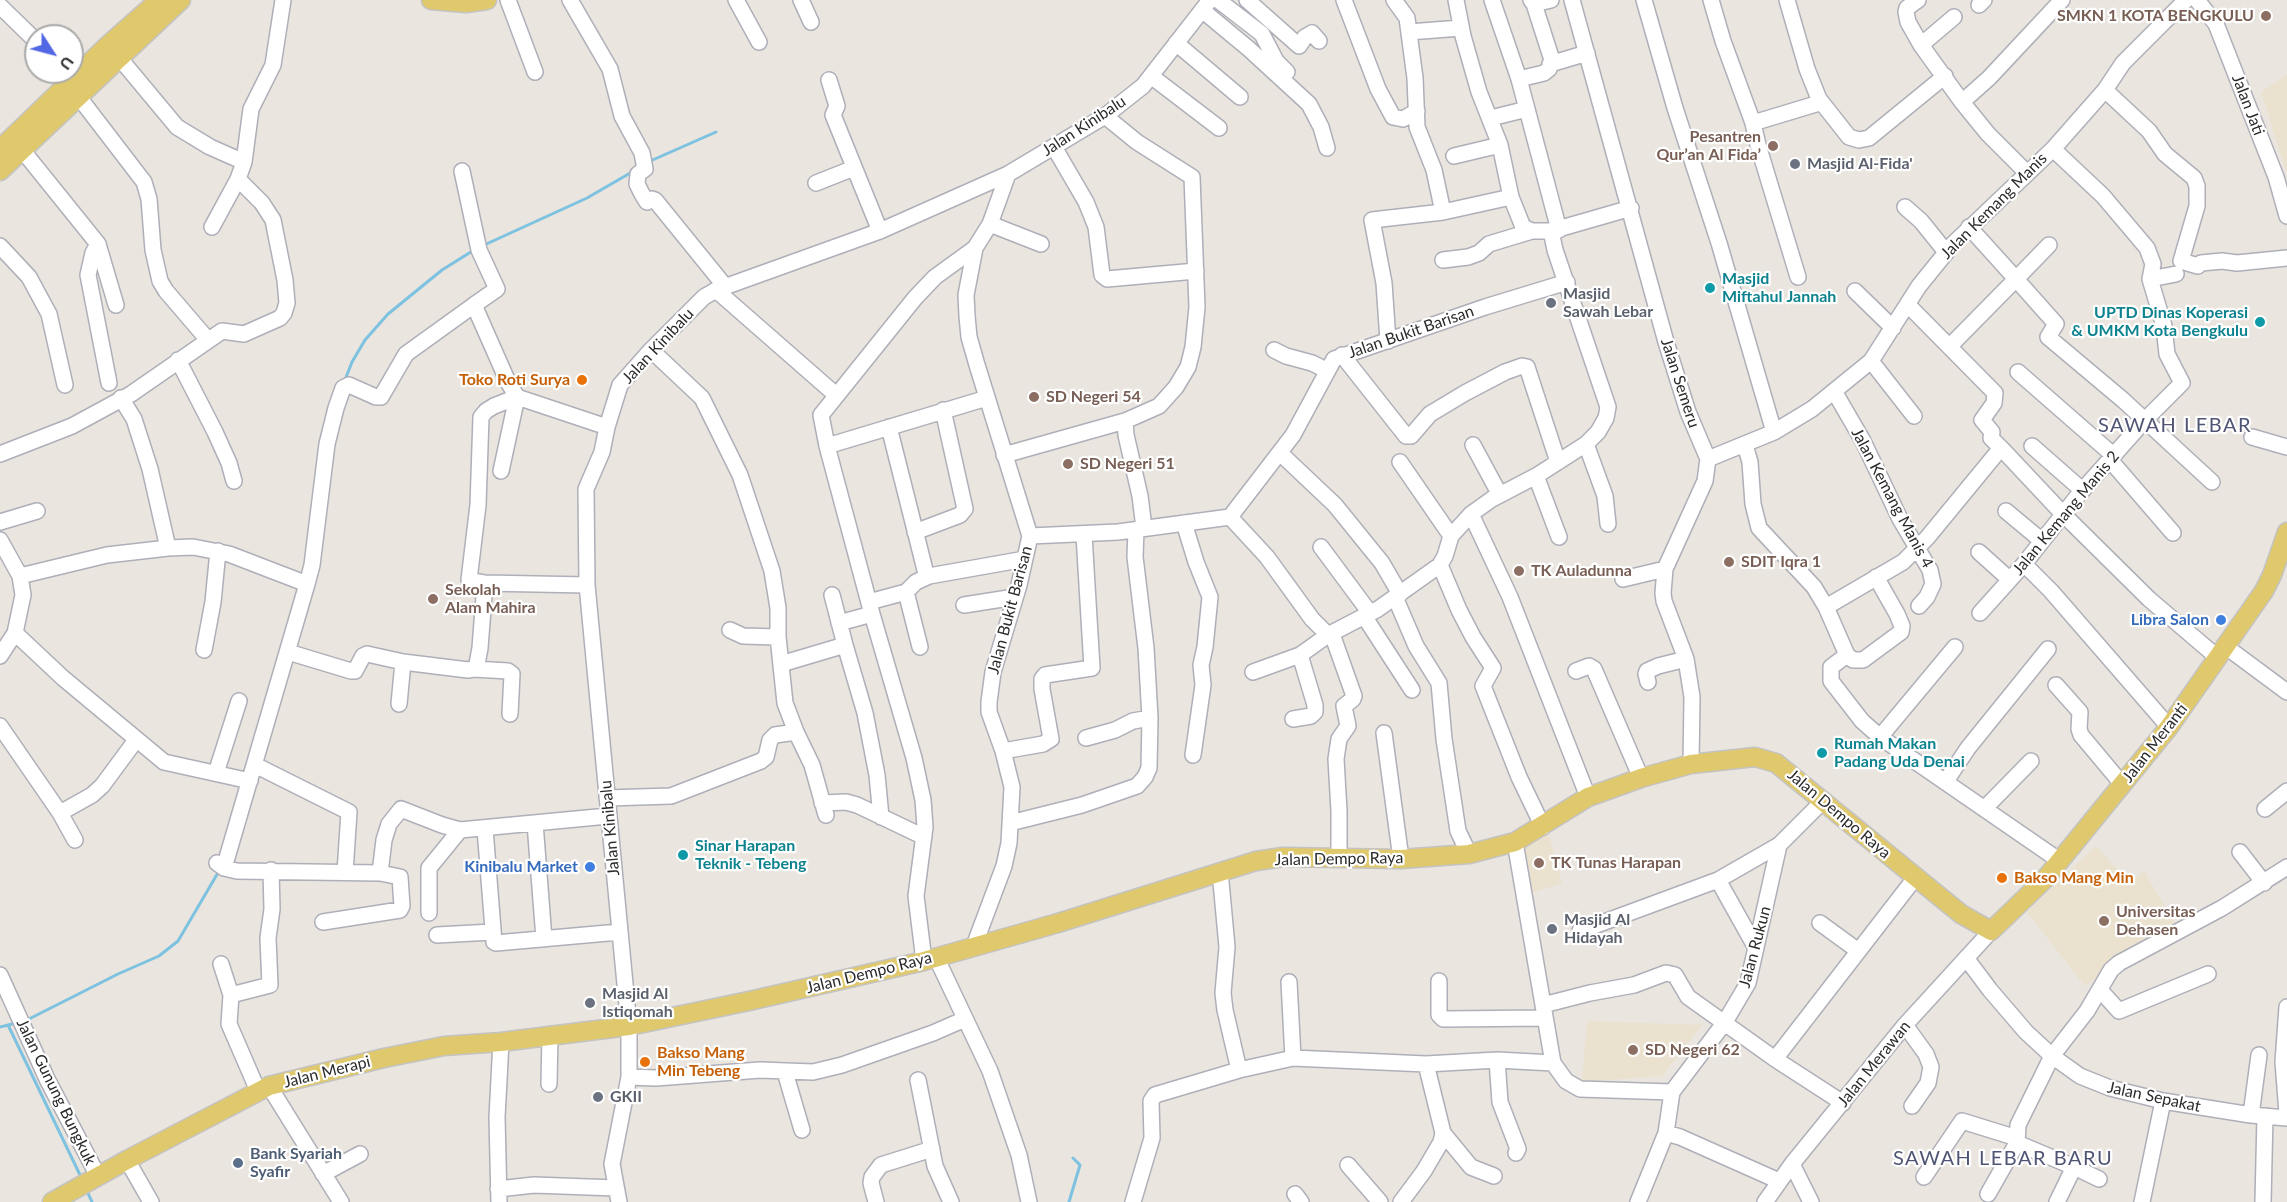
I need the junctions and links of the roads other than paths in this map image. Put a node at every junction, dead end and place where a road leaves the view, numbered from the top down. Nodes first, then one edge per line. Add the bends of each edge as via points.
1 (181, 0) edge
2 (283, 0) edge
3 (431, 0) edge
4 (487, 0) edge
5 (508, 0) edge
6 (570, 0) edge
7 (736, 0) edge
8 (801, 0) edge
9 (1218, 0) edge
10 (1247, 0) edge
11 (1344, 0) edge
12 (1394, 0) edge
13 (1456, 0) edge
14 (1492, 0) edge
15 (1551, 0) edge
16 (1572, 0) edge
17 (1644, 0) edge
18 (1711, 0) edge
19 (1787, 0) edge
20 (1918, 0) edge
21 (2062, 0) edge
22 (2186, 0) edge
23 (2197, 0) edge
24 (154, 2) edge
25 (1533, 2) edge
26 (1206, 5) edge
27 (0, 6) edge
28 (1954, 16) dead end
29 (812, 22) dead end
30 (1461, 28) junction
31 (24, 29) edge
32 (1409, 32) junction
33 (1320, 41) dead end
34 (759, 42) dead end
35 (1176, 43) junction
36 (108, 45) junction
37 (1921, 45) junction
38 (1587, 53) junction
39 (121, 58) junction
40 (1550, 64) junction
41 (84, 65) edge
42 (535, 72) dead end
43 (1151, 76) junction
44 (1945, 76) junction
45 (1519, 79) junction
46 (830, 80) dead end
47 (63, 84) edge
48 (2105, 90) junction
49 (78, 96) junction
50 (1240, 98) dead end
51 (1819, 99) junction
52 (1962, 102) junction
53 (1527, 109) junction
54 (1417, 111) junction
55 (1314, 114) junction
56 (1105, 116) junction
57 (1491, 118) junction
58 (1753, 123) junction
59 (1219, 128) dead end
60 (1500, 145) junction
61 (1054, 147) junction
62 (1328, 148) dead end
63 (0, 149) edge
64 (2053, 149) junction
65 (23, 151) junction
66 (1454, 156) dead end
67 (244, 162) junction
68 (854, 168) junction
69 (0, 171) edge
70 (462, 171) dead end
71 (2027, 173) junction
72 (1008, 174) junction
73 (237, 179) junction
74 (816, 183) dead end
75 (1511, 197) junction
76 (1905, 207) dead end
77 (1631, 208) junction
78 (1443, 212) junction
79 (2287, 216) edge
80 (990, 224) junction
81 (212, 227) dead end
82 (1970, 227) junction
83 (1555, 230) junction
84 (880, 231) junction
85 (1532, 231) junction
86 (98, 244) junction
87 (1041, 244) dead end
88 (2049, 245) dead end
89 (0, 246) edge
90 (975, 248) junction
91 (1946, 252) junction
92 (2287, 258) edge
93 (1443, 260) dead end
94 (2178, 268) junction
95 (1196, 271) junction
96 (1798, 277) dead end
97 (2016, 279) junction
98 (2150, 279) junction
99 (1567, 282) junction
100 (720, 287) junction
101 (1855, 291) dead end
102 (474, 304) junction
103 (116, 305) dead end
104 (1908, 305) junction
105 (1893, 328) junction
106 (208, 340) junction
107 (1388, 341) junction
108 (1950, 346) junction
109 (651, 350) junction
110 (1274, 350) dead end
111 (1342, 355) junction
112 (178, 360) junction
113 (1871, 361) junction
114 (1326, 370) junction
115 (2018, 372) dead end
116 (109, 383) dead end
117 (65, 385) dead end
118 (1834, 391) junction
119 (836, 395) junction
120 (517, 397) junction
121 (121, 398) junction
122 (987, 398) junction
123 (943, 410) junction
124 (1914, 416) dead end
125 (2145, 420) junction
126 (1125, 421) junction
127 (607, 427) junction
128 (889, 427) junction
129 (1774, 432) junction
130 (2252, 436) dead end
131 (1586, 444) junction
132 (1473, 445) dead end
133 (1744, 445) junction
134 (827, 446) junction
135 (2032, 446) dead end
136 (2287, 447) edge
137 (2001, 448) junction
138 (1280, 453) junction
139 (0, 454) edge
140 (1004, 455) junction
141 (2112, 458) junction
142 (1708, 459) junction
143 (1400, 462) dead end
144 (1558, 462) junction
145 (501, 471) dead end
146 (1536, 476) junction
147 (234, 481) dead end
148 (2212, 482) dead end
149 (2082, 490) junction
150 (1500, 495) junction
151 (37, 511) dead end
152 (2006, 511) dead end
153 (1471, 514) junction
154 (2063, 514) junction
155 (1230, 517) junction
156 (0, 522) edge
157 (1184, 523) junction
158 (1608, 524) dead end
159 (1140, 529) junction
160 (915, 532) junction
161 (2287, 532) edge
162 (2173, 533) dead end
163 (1084, 535) junction
164 (1030, 536) junction
165 (1451, 536) junction
166 (1559, 537) dead end
167 (0, 540) edge
168 (2042, 541) junction
169 (1321, 547) dead end
170 (168, 548) junction
171 (1917, 548) junction
172 (218, 551) junction
173 (1979, 552) dead end
174 (1025, 559) junction
175 (2024, 564) junction
176 (1440, 565) junction
177 (1665, 570) junction
178 (20, 576) junction
179 (929, 576) junction
180 (1876, 578) junction
181 (1623, 579) dead end
182 (2009, 579) junction
183 (305, 582) junction
184 (485, 583) junction
185 (587, 585) junction
186 (906, 592) junction
187 (832, 595) dead end
188 (1398, 596) junction
189 (1015, 597) junction
190 (964, 605) dead end
191 (1919, 606) dead end
192 (1826, 607) junction
193 (871, 608) junction
194 (1980, 613) dead end
195 (1367, 615) junction
196 (839, 623) junction
197 (730, 630) dead end
198 (15, 633) junction
199 (1330, 635) junction
200 (778, 636) junction
201 (845, 645) junction
202 (920, 647) dead end
203 (1955, 647) dead end
204 (2048, 649) dead end
205 (204, 650) dead end
206 (288, 652) junction
207 (2221, 652) junction
208 (1300, 655) junction
209 (1847, 655) junction
210 (0, 656) edge
211 (1686, 659) junction
212 (403, 662) junction
213 (782, 664) junction
214 (474, 669) junction
215 (1576, 671) dead end
216 (1253, 672) dead end
217 (1648, 682) dead end
218 (2056, 685) dead end
219 (1412, 690) dead end
220 (2287, 692) edge
221 (239, 701) dead end
222 (399, 704) dead end
223 (510, 714) dead end
224 (1150, 718) junction
225 (1293, 719) dead end
226 (0, 726) edge
227 (2169, 727) junction
228 (796, 732) junction
229 (1384, 733) dead end
230 (1880, 737) junction
231 (1086, 738) dead end
232 (136, 740) junction
233 (1003, 751) junction
234 (1193, 755) dead end
235 (2031, 761) dead end
236 (1691, 764) junction
237 (255, 765) junction
238 (216, 773) junction
239 (1641, 778) junction
240 (248, 781) junction
241 (1946, 781) junction
242 (2122, 784) junction
243 (2287, 791) edge
244 (1588, 796) junction
245 (608, 798) junction
246 (1824, 800) junction
247 (1984, 809) junction
248 (2265, 809) dead end
249 (60, 813) junction
250 (608, 816) junction
251 (881, 817) junction
252 (535, 823) junction
253 (1010, 823) junction
254 (1543, 827) junction
255 (485, 829) junction
256 (460, 830) junction
257 (924, 837) junction
258 (75, 840) dead end
259 (1515, 842) junction
260 (1779, 845) junction
261 (2240, 852) dead end
262 (1468, 854) junction
263 (1339, 858) junction
264 (1401, 859) junction
265 (2060, 861) junction
266 (2287, 867) edge
267 (271, 870) junction
268 (1220, 871) junction
269 (345, 872) junction
270 (380, 873) junction
271 (1915, 878) junction
272 (1718, 880) junction
273 (2264, 883) junction
274 (429, 913) dead end
275 (323, 922) dead end
276 (1820, 923) dead end
277 (1580, 931) dead end
278 (1991, 931) junction
279 (492, 932) junction
280 (620, 932) junction
281 (437, 936) dead end
282 (544, 939) junction
283 (974, 946) junction
284 (1756, 948) junction
285 (1857, 950) junction
286 (1966, 958) junction
287 (930, 959) junction
288 (221, 964) dead end
289 (2208, 974) dead end
290 (0, 975) edge
291 (1439, 981) dead end
292 (1289, 982) dead end
293 (2100, 990) junction
294 (231, 995) junction
295 (2287, 1007) edge
296 (13, 1012) edge
297 (1544, 1012) junction
298 (966, 1019) junction
299 (1725, 1022) junction
300 (1905, 1025) junction
301 (629, 1026) junction
302 (550, 1035) junction
303 (501, 1042) junction
304 (2259, 1055) dead end
305 (2052, 1056) junction
306 (1293, 1058) junction
307 (1775, 1059) junction
308 (1497, 1060) junction
309 (1553, 1063) junction
310 (1426, 1064) junction
311 (1239, 1070) junction
312 (785, 1072) junction
313 (629, 1077) junction
314 (918, 1080) dead end
315 (549, 1084) dead end
316 (263, 1089) junction
317 (1672, 1092) junction
318 (2163, 1101) junction
319 (1843, 1103) junction
320 (1912, 1107) dead end
321 (2258, 1116) junction
322 (2287, 1116) edge
323 (802, 1130) dead end
324 (1443, 1133) junction
325 (1666, 1133) junction
326 (2017, 1140) junction
327 (932, 1149) junction
328 (1516, 1153) dead end
329 (360, 1154) dead end
330 (127, 1160) junction
331 (1792, 1164) junction
332 (1348, 1166) dead end
333 (2074, 1167) junction
334 (323, 1174) junction
335 (1494, 1176) dead end
336 (1924, 1177) dead end
337 (2099, 1179) dead end
338 (1779, 1181) junction
339 (88, 1182) junction
340 (1988, 1194) dead end
341 (498, 1195) edge
342 (618, 1195) edge
343 (57, 1201) edge
344 (151, 1202) edge
345 (341, 1202) edge
346 (876, 1202) edge
347 (951, 1202) edge
348 (1029, 1202) edge
349 (1133, 1202) edge
350 (1380, 1202) edge
351 (1401, 1202) edge
352 (1638, 1202) edge
353 (1765, 1202) edge
354 (1811, 1202) edge
355 (2057, 1202) edge
356 (2142, 1202) edge
357 (2263, 1202) edge

1 - 39 main road
2 - 67 street via 273,65 251,109
3 - 4 main road
5 - 42 street
6 - 100 street via 610,69 622,116 642,153 645,166 636,184 645,200 655,200
7 - 34 street
8 - 29 street
9 - 55 street via 1262,34 1276,61 1307,93
10 - 33 street via 1299,46 1312,33
11 - 54 street via 1378,89 1393,117 1403,118
12 - 32 street via 1407,18
13 - 30 street
14 - 45 street
15 - 25 street
16 - 38 street, Jalan Semeru
17 - 129 street
18 - 58 street
19 - 51 street
20 - 37 street via 1906,12
21 - 52 street
22 - 48 street, Jalan Kemang Manis via 2123,63
23 - 79 street, Jalan Jati via 2216,24 2276,177
24 - 36 main road
25 - 40 street
26 - 35 street, Jalan Kinibalu
26 - 55 street via 1304,99
27 - 31 street
28 - 37 street
30 - 32 street
30 - 57 street via 1479,92
32 - 54 street
35 - 43 street, Jalan Kinibalu
35 - 50 street
36 - 39 street
36 - 41 main road
37 - 44 street
38 - 40 street
38 - 77 street, Jalan Semeru
39 - 49 main road
39 - 67 street via 177,126
40 - 45 street via 1544,73
43 - 56 street, Jalan Kinibalu
43 - 59 street
44 - 51 street via 1869,138 1859,140 1849,137
44 - 52 street
45 - 53 street
46 - 68 street via 837,106 833,115
47 - 63 main road
48 - 64 street, Jalan Kemang Manis
48 - 94 street via 2149,131 2165,154 2194,178 2197,206
49 - 65 main road
49 - 106 street via 144,182 160,281
51 - 58 street via 1816,104
52 - 71 street
53 - 57 street
53 - 83 street
54 - 78 street via 1417,127 1434,170
55 - 62 street
56 - 61 street, Jalan Kinibalu
56 - 95 street via 1192,177
57 - 60 street
58 - 96 street
60 - 66 street
60 - 75 street
61 - 72 street, Jalan Kinibalu
61 - 95 street via 1096,227 1102,275 1107,279
64 - 71 street, Jalan Kemang Manis
64 - 98 street, Jalan Kemang Manis 2 via 2103,196 2147,248 2153,265
65 - 69 main road
65 - 86 street
67 - 73 street
68 - 74 street
68 - 84 street
70 - 102 street via 479,250 497,289
71 - 82 street, Jalan Kemang Manis
72 - 80 street, Jalan Bukit Barisan
72 - 84 street, Jalan Kinibalu
73 - 81 street
73 - 106 street via 273,220 285,280 286,308 280,318 244,334 222,331
75 - 78 street
75 - 85 street via 1523,227
76 - 91 street
77 - 83 street
77 - 142 street, Jalan Semeru via 1666,342
78 - 107 street via 1372,220 1384,283
80 - 87 street
80 - 90 street, Jalan Bukit Barisan
82 - 91 street, Jalan Kemang Manis
82 - 97 street
83 - 85 street
83 - 99 street via 1555,250
84 - 100 street, Jalan Kinibalu
85 - 93 street via 1489,244 1468,257
86 - 103 street
86 - 116 street via 88,275
88 - 97 street
89 - 117 street via 29,277 49,314
90 - 119 street via 915,298
90 - 122 street, Jalan Bukit Barisan via 966,295 967,316 969,337
91 - 104 street, Jalan Kemang Manis
92 - 94 street
94 - 98 street
95 - 126 street via 1197,308 1188,367 1159,406
97 - 108 street
97 - 125 street via 2056,324 2048,337
98 - 125 street, Jalan Kemang Manis 2 via 2164,326 2167,354 2182,384
99 - 107 street, Jalan Bukit Barisan
99 - 131 street via 1608,407 1598,432
100 - 109 street, Jalan Kinibalu via 704,297
100 - 119 street
101 - 105 street
102 - 120 street
102 - 183 street via 406,354 381,397 349,385 344,388 329,432 312,565
104 - 105 street, Jalan Kemang Manis
104 - 108 street
105 - 113 street, Jalan Kemang Manis
106 - 112 street
107 - 111 street, Jalan Bukit Barisan
108 - 137 street via 1994,392 1995,400 1982,420
109 - 127 street, Jalan Kinibalu via 620,385
109 - 200 street via 702,398 740,475 772,571
110 - 114 street
111 - 114 street, Jalan Bukit Barisan via 1334,358
111 - 144 street via 1406,436 1411,436 1430,414 1464,393 1505,372 1527,367
112 - 121 street
112 - 147 street via 215,432
113 - 118 street, Jalan Kemang Manis
113 - 124 street
114 - 138 street, Jalan Bukit Barisan
115 - 141 street
118 - 129 street, Jalan Kemang Manis
118 - 171 street, Jalan Kemang Manis 4
119 - 134 street via 821,415
120 - 127 street
120 - 145 street
120 - 184 street via 494,406 481,417 478,505 468,578
121 - 139 street via 72,426
121 - 170 street via 135,419
122 - 123 street
122 - 140 street, Jalan Bukit Barisan
123 - 128 street
123 - 160 street via 966,509 960,516
125 - 141 street, Jalan Kemang Manis 2
125 - 148 street
126 - 140 street
126 - 159 street via 1140,496
127 - 185 street, Jalan Kinibalu via 602,452 586,489
128 - 134 street
128 - 160 street
129 - 133 street, Jalan Kemang Manis
130 - 136 street
131 - 144 street
131 - 158 street via 1605,496
132 - 150 street
133 - 142 street, Jalan Kemang Manis
133 - 192 street via 1759,528 1814,588
134 - 193 street
135 - 149 street
137 - 154 street
137 - 171 street
138 - 155 street, Jalan Bukit Barisan
138 - 188 street via 1335,505 1382,563
140 - 164 street, Jalan Bukit Barisan
141 - 149 street, Jalan Kemang Manis 2
141 - 162 street
142 - 177 street via 1704,481
143 - 165 street
144 - 146 street
146 - 150 street
146 - 166 street
149 - 154 street, Jalan Kemang Manis 2
150 - 153 street
151 - 156 street
152 - 168 street
153 - 165 street
153 - 244 street via 1510,597
154 - 168 street, Jalan Kemang Manis 2
154 - 207 street via 2172,621
155 - 157 street
155 - 199 street via 1267,557 1312,619
157 - 159 street
157 - 234 street via 1210,597
159 - 163 street
159 - 224 street via 1135,557
160 - 179 street
161 - 207 main road, Jalan Meranti via 2264,591
163 - 164 street
163 - 233 street via 1092,668 1045,675 1041,689 1052,739
164 - 174 street, Jalan Bukit Barisan
165 - 176 street
167 - 178 street
168 - 175 street, Jalan Kemang Manis 2
169 - 195 street
170 - 172 street
170 - 178 street via 106,555
171 - 180 street via 1903,562
171 - 191 street, Jalan Kemang Manis 4 via 1928,565 1933,584
172 - 183 street
172 - 205 street
173 - 182 street
174 - 179 street
174 - 189 street, Jalan Bukit Barisan
175 - 182 street, Jalan Kemang Manis 2
175 - 227 street
176 - 188 street
176 - 254 street via 1459,610 1493,668 1483,686
177 - 181 street
177 - 211 street via 1663,593
178 - 198 street via 23,601
179 - 186 street
180 - 192 street
180 - 209 street via 1897,614 1901,632 1863,660
182 - 194 street, Jalan Kemang Manis 2
183 - 206 street
184 - 185 street
184 - 214 street via 480,648
185 - 245 street, Jalan Kinibalu
186 - 193 street
186 - 202 street
187 - 196 street
188 - 195 street
188 - 262 street via 1416,646 1439,683 1458,831
189 - 190 street
189 - 233 street, Jalan Bukit Barisan via 993,672 989,702
192 - 209 street
193 - 196 street
193 - 257 street via 916,764 925,814
195 - 199 street
195 - 219 street
196 - 201 street
197 - 200 street via 742,636
198 - 210 street
198 - 232 street
199 - 208 street
199 - 263 street via 1354,696 1344,706 1348,726 1341,736 1336,759
200 - 213 street
201 - 213 street
201 - 251 street via 866,713
203 - 230 street
204 - 241 street
206 - 212 street via 351,671 367,654
206 - 237 street
207 - 220 street
207 - 227 main road, Jalan Meranti
208 - 216 street
208 - 225 street via 1316,712
209 - 230 street via 1831,667 1831,681 1854,714
211 - 217 street via 1647,671
211 - 236 street via 1692,697
212 - 214 street
212 - 222 street
213 - 228 street via 785,703
214 - 223 street via 512,674
215 - 239 street via 1589,666 1594,669
218 - 242 street via 2080,712 2080,735
221 - 238 street
224 - 231 street
224 - 253 street via 1149,768 1137,786
226 - 249 street
227 - 242 main road, Jalan Meranti
228 - 245 street via 775,735 761,761 671,796
228 - 251 street via 812,765 824,809 850,803
229 - 264 street
230 - 241 street
232 - 238 street via 164,762
232 - 249 street via 102,786
233 - 253 street, Jalan Bukit Barisan via 1012,787
235 - 247 street
236 - 239 main road, Jalan Dempo Raya
236 - 246 main road, Jalan Dempo Raya via 1762,758 1782,766
237 - 240 street
237 - 269 street via 349,812
238 - 240 street
239 - 244 main road, Jalan Dempo Raya
240 - 267 street via 221,866 237,871
241 - 247 street
242 - 265 main road, Jalan Meranti
243 - 248 street
244 - 254 main road, Jalan Dempo Raya
245 - 250 street, Jalan Kinibalu
246 - 260 street
246 - 271 main road, Jalan Dempo Raya
247 - 265 street
249 - 258 street
250 - 252 street
250 - 280 street, Jalan Kinibalu
251 - 257 street
252 - 255 street
252 - 282 street
253 - 283 street, Jalan Bukit Barisan via 1004,866
254 - 259 main road, Jalan Dempo Raya
255 - 256 street
255 - 279 street
256 - 270 street via 399,810 384,840
256 - 274 street via 429,868
257 - 287 street via 916,896
259 - 262 main road, Jalan Dempo Raya
259 - 297 street
260 - 272 street
260 - 284 street, Jalan Rukun
261 - 273 street
262 - 264 main road, Jalan Dempo Raya
263 - 264 main road, Jalan Dempo Raya
263 - 268 main road, Jalan Dempo Raya via 1283,857
265 - 278 main road, Jalan Meranti
266 - 273 street
267 - 269 street
267 - 294 street via 270,985
268 - 283 main road, Jalan Dempo Raya
268 - 311 street via 1227,947 1223,993
269 - 270 street
270 - 275 street via 400,877 400,910
271 - 278 main road, Jalan Dempo Raya via 1961,914
271 - 285 street
272 - 277 street
272 - 284 street
273 - 293 street via 2119,963
276 - 285 street
278 - 286 street, Jalan Merawan
279 - 281 street
279 - 282 street via 496,944
280 - 282 street
280 - 301 street, Jalan Kinibalu
283 - 287 main road, Jalan Dempo Raya
284 - 299 street, Jalan Rukun via 1748,983
285 - 307 street
286 - 300 street, Jalan Merawan
286 - 305 street, Jalan Sepakat via 2008,1012
287 - 298 street
287 - 301 main road, Jalan Dempo Raya
288 - 294 street
289 - 293 street via 2119,1011
290 - 296 street, Jalan Gunung Bungkuk
291 - 297 street via 1439,1015 1443,1019
292 - 306 street
293 - 305 street
294 - 316 street via 229,1024
295 - 322 street via 2283,1062
296 - 339 street, Jalan Gunung Bungkuk via 65,1115
297 - 299 street via 1590,993 1634,985 1666,973 1675,975 1688,997
297 - 309 street
298 - 312 street via 842,1065 805,1073
298 - 348 street via 990,1071 1019,1155
299 - 307 street
299 - 317 street, Jalan Rukun
300 - 319 street, Jalan Merawan
300 - 320 street via 1931,1067 1928,1083
301 - 302 main road, Jalan Merapi
301 - 313 street, Jalan Kinibalu
302 - 303 main road, Jalan Merapi
302 - 315 street
303 - 316 main road, Jalan Merapi via 444,1046
303 - 341 street
304 - 321 street
305 - 318 street, Jalan Sepakat via 2095,1083
305 - 326 street via 2018,1125
306 - 310 street
306 - 311 street
307 - 319 street
308 - 309 street
308 - 310 street
308 - 328 street via 1500,1102 1516,1142
309 - 317 street via 1566,1081 1580,1089
310 - 324 street
311 - 349 street via 1153,1097 1152,1138
312 - 313 street
312 - 323 street
313 - 342 street, Jalan Kinibalu via 613,1156
314 - 327 street
316 - 330 main road, Jalan Merapi
316 - 334 street
317 - 325 street, Jalan Rukun
318 - 321 street, Jalan Sepakat
318 - 356 street
319 - 331 street, Jalan Merawan
321 - 322 street, Jalan Sepakat
321 - 357 street
324 - 335 street via 1472,1167
324 - 351 street via 1424,1171
325 - 338 street
325 - 352 street, Jalan Rukun
326 - 333 street
326 - 336 street via 1962,1121
326 - 340 street
327 - 346 street via 881,1165 871,1183
327 - 347 street
329 - 334 street
330 - 339 main road, Jalan Merapi
330 - 344 street
331 - 338 street, Jalan Merawan
331 - 354 street
332 - 350 street
333 - 337 street
333 - 355 street
334 - 345 street
338 - 353 street, Jalan Merawan
339 - 343 main road, Jalan Merapi
341 - 342 street via 534,1185

